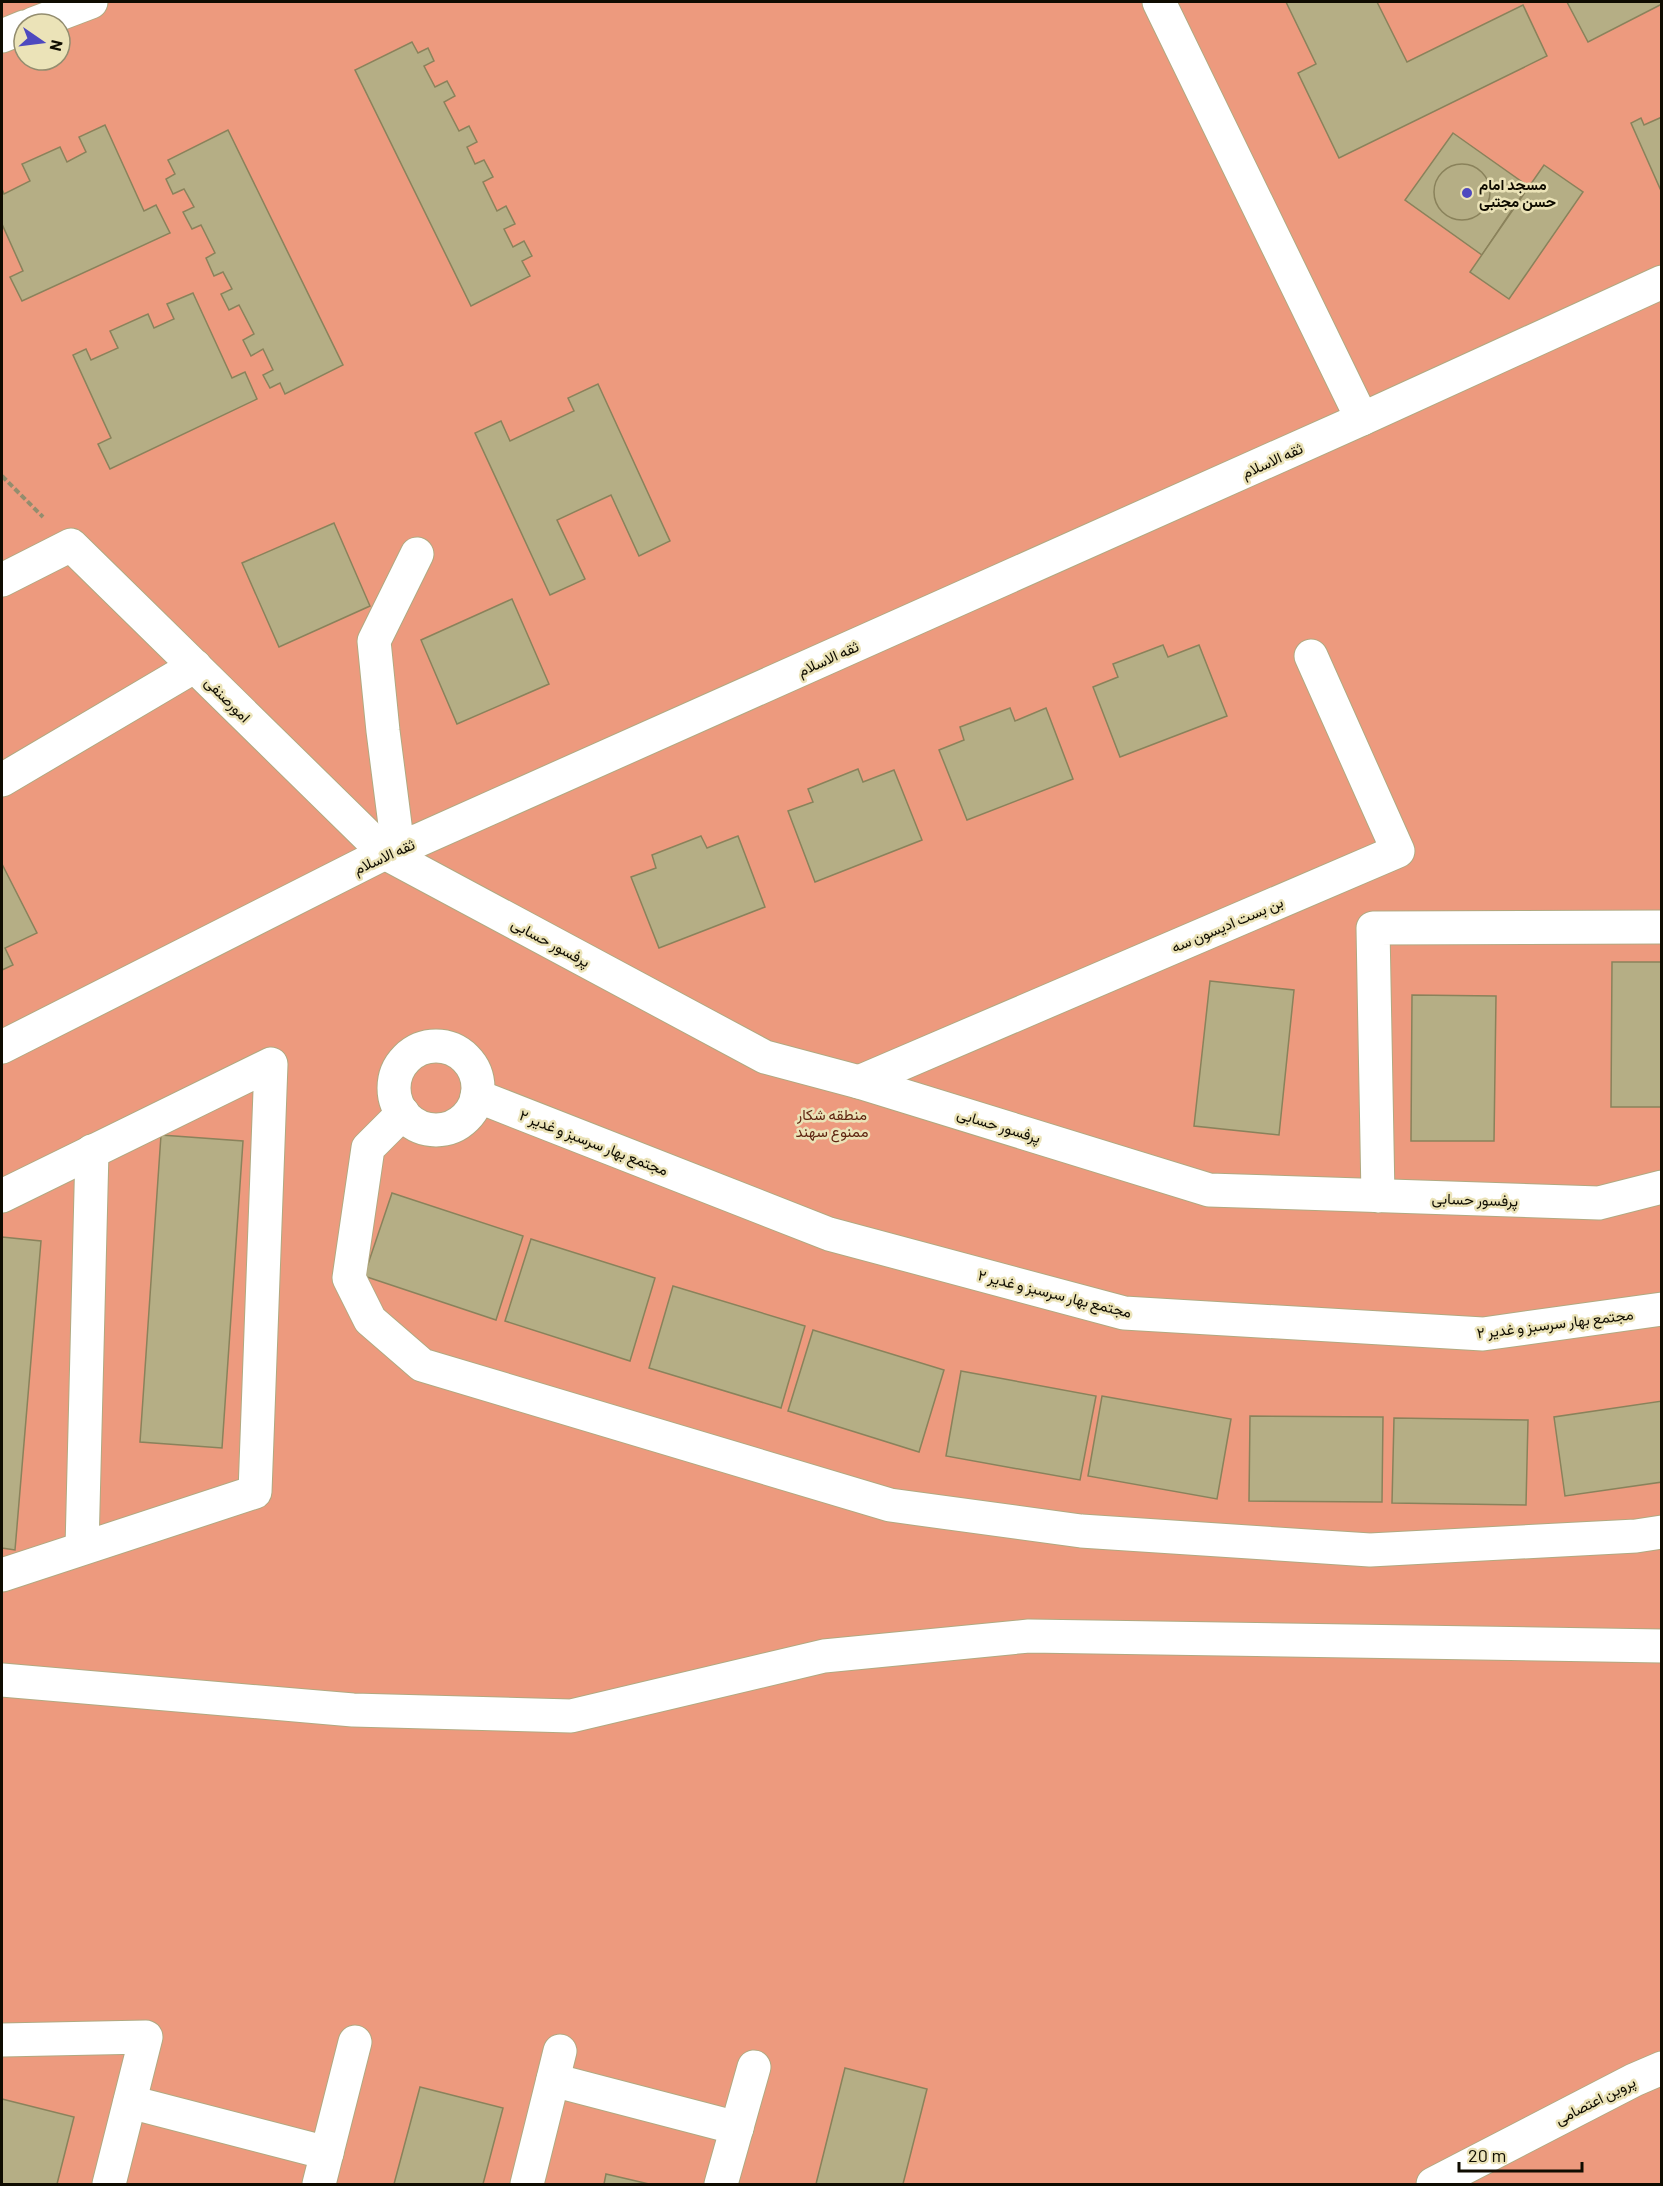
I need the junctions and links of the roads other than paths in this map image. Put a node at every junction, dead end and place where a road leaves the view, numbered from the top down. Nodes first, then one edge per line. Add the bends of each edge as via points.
1 (91, 2) edge
2 (1159, 2) edge
3 (65, 12) edge
4 (1662, 282) edge
5 (1362, 419) junction
6 (417, 554) dead end
7 (2, 580) edge
8 (1311, 656) dead end
9 (195, 666) junction
10 (2, 780) edge
11 (392, 850) junction
12 (1662, 927) edge
13 (2, 1047) edge
14 (859, 1082) junction
15 (477, 1096) junction
16 (403, 1113) junction
17 (92, 1151) junction
18 (1662, 1187) edge
19 (2, 1196) edge
20 (1378, 1196) junction
21 (1662, 1309) edge
22 (1662, 1532) edge
23 (82, 1548) junction
24 (2, 1575) edge
25 (1662, 1646) edge
26 (2, 1680) edge
27 (2, 2040) edge
28 (355, 2042) dead end
29 (754, 2067) dead end
30 (1662, 2068) edge
31 (130, 2102) junction
32 (737, 2128) junction
33 (327, 2153) junction
34 (109, 2184) edge
35 (319, 2184) edge
36 (527, 2184) edge
37 (721, 2184) edge
38 (1433, 2184) edge

1 - 3 street
2 - 5 street
4 - 5 street, ثقه الاسلام
5 - 11 street, ثقه الاسلام
6 - 11 street via 374,641
7 - 9 street, امورصنفی via 71,545
8 - 14 street, بن بست ادیسون سه via 1398,851
9 - 10 street
9 - 11 street, امورصنفی
11 - 13 street, ثقه الاسلام
11 - 14 street, پرفسور حسابی via 765,1057
12 - 20 street via 1373,928
14 - 20 street, پرفسور حسابی via 1209,1190
15 - 16 street via 473,1110 463,1120 439,1130 413,1123
15 - 16 street via 478,1082 465,1057 453,1049 425,1047 412,1054 396,1075 394,1089
15 - 21 street, مجتمع بهار سرسبز و غدیر ۲ via 829,1234 1124,1313 1483,1334
16 - 22 street via 368,1148 349,1278 370,1320 422,1365 891,1505 1025,1524 1370,1550
17 - 19 street
17 - 23 street
17 - 23 street via 271,1064 255,1492
18 - 20 street, پرفسور حسابی via 1599,1203
23 - 24 street
25 - 26 street via 1029,1636 824,1656 571,1716 353,1710
27 - 31 street via 146,2037
28 - 33 street
29 - 32 street
30 - 38 street, پروین اعتصامی
31 - 33 street
31 - 34 street
32 - 36 street via 557,2066
32 - 37 street
33 - 35 street

